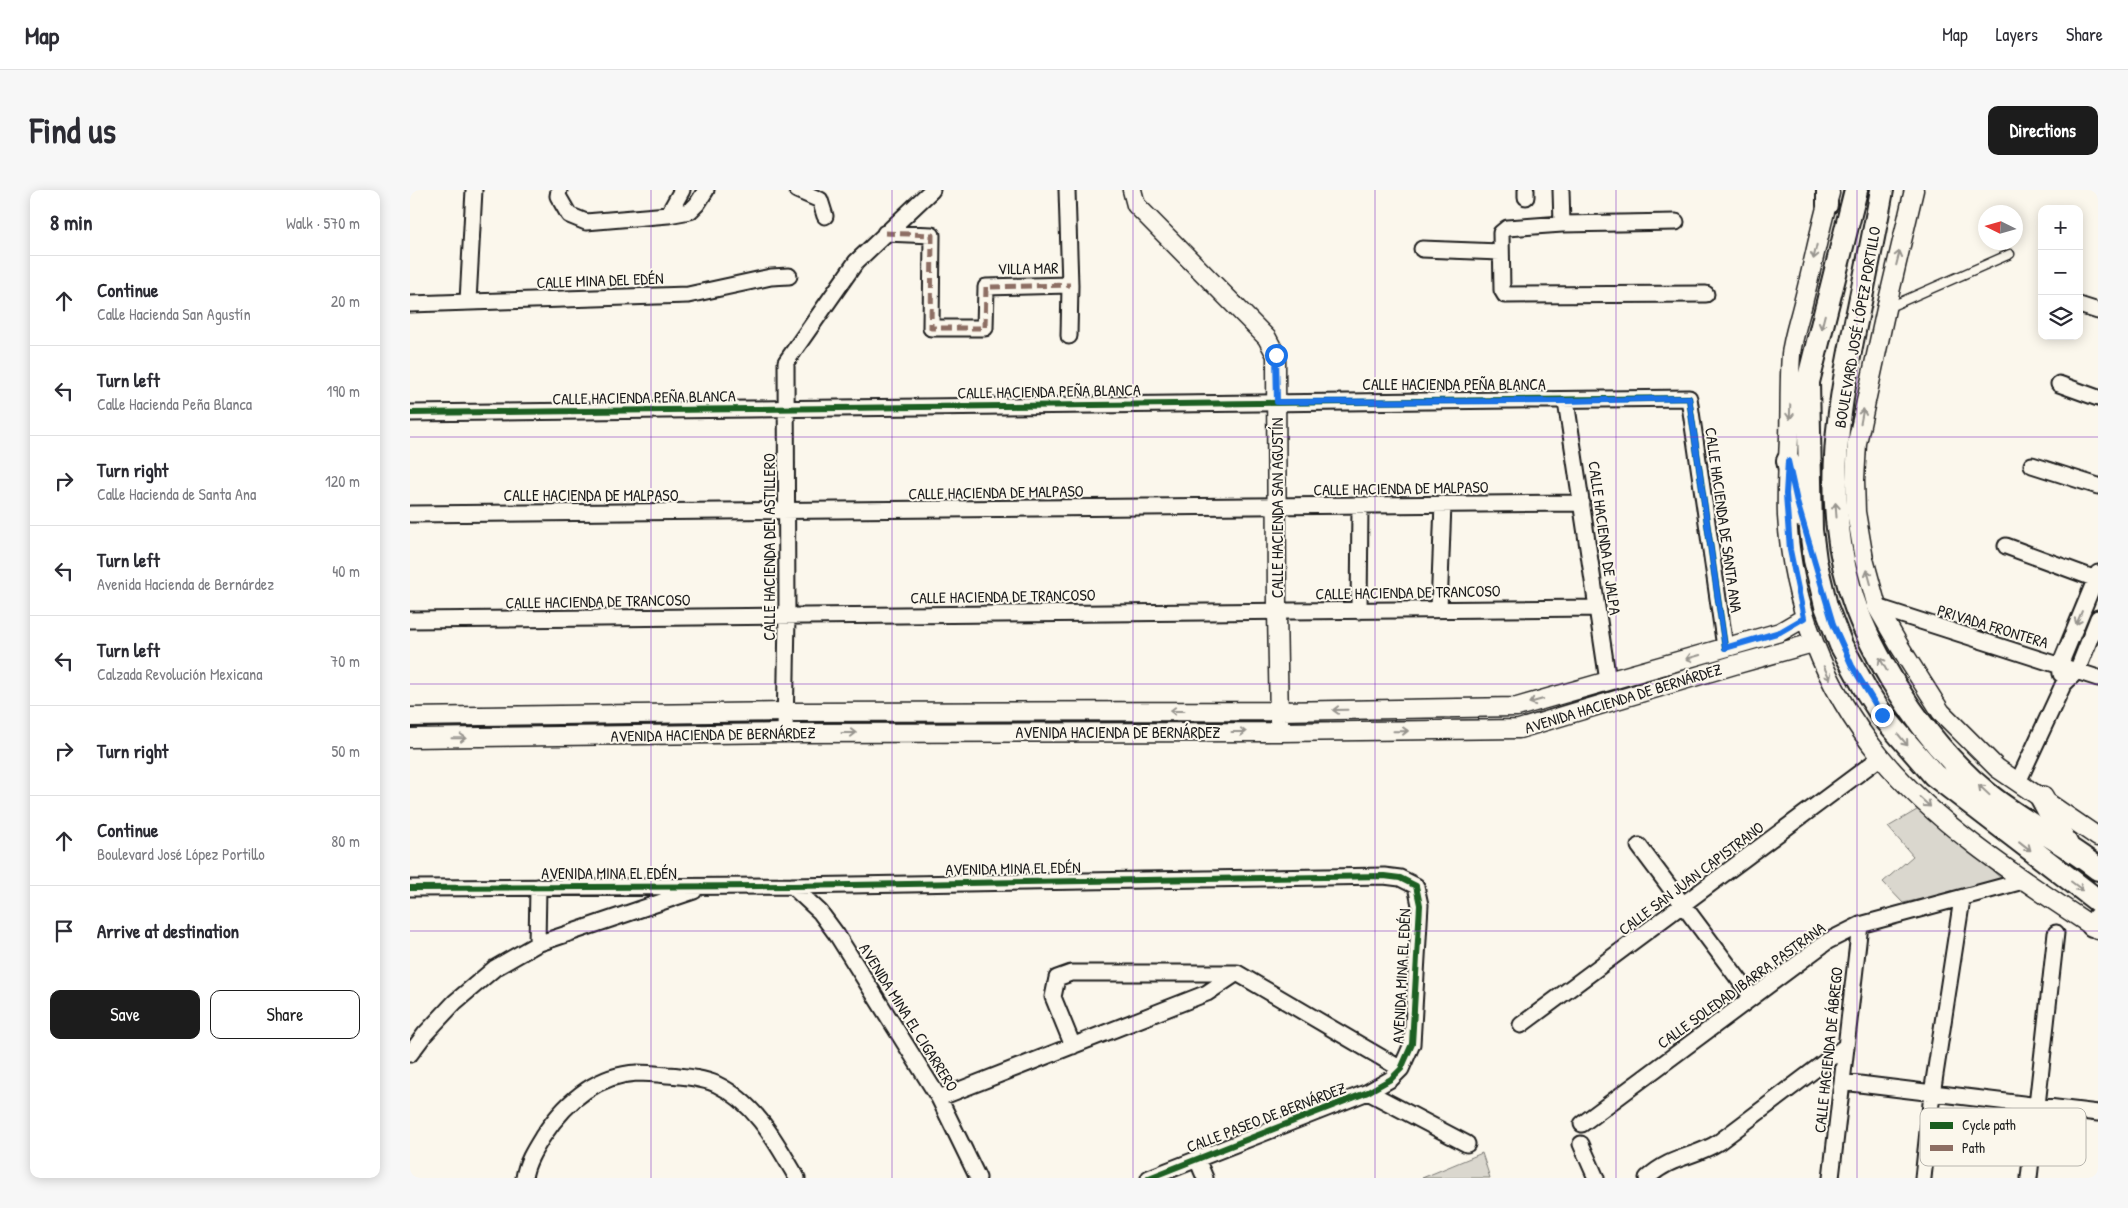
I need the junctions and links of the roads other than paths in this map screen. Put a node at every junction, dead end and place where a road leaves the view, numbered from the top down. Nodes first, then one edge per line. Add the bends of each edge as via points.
1 (474, 190) edge
2 (559, 190) edge
3 (682, 190) edge
4 (706, 190) edge
5 (797, 190) edge
6 (932, 190) edge
7 (1067, 190) edge
8 (1132, 190) edge
9 (1561, 190) edge
10 (1856, 190) edge
11 (1882, 190) edge
12 (1914, 190) edge
13 (1828, 195) edge
14 (668, 215) junction
15 (825, 216) dead end
16 (1676, 222) dead end
17 (1562, 224) junction
18 (885, 233) junction
19 (1422, 249) dead end
20 (1500, 252) junction
21 (2010, 254) dead end
22 (789, 276) dead end
23 (1070, 285) junction
24 (1706, 294) dead end
25 (468, 301) junction
26 (410, 304) edge
27 (2083, 306) edge
28 (1886, 309) junction
29 (2098, 311) edge
30 (1069, 336) dead end
31 (2059, 384) dead end
32 (1689, 398) joint
33 (2098, 398) edge
34 (1566, 401) junction
35 (1277, 402) junction
36 (786, 409) junction
37 (410, 413) edge
38 (1788, 461) junction
39 (2032, 466) dead end
40 (2098, 486) edge
41 (1582, 503) junction
42 (1443, 504) junction
43 (1276, 506) junction
44 (1360, 506) junction
45 (787, 511) junction
46 (410, 514) edge
47 (2006, 546) dead end
48 (1815, 560) junction
49 (2097, 576) edge
50 (1877, 607) junction
51 (1597, 608) junction
52 (1439, 609) junction
53 (1277, 611) junction
54 (1359, 611) junction
55 (787, 616) junction
56 (1804, 618) junction
57 (2098, 618) edge
58 (410, 620) edge
59 (1813, 643) junction
60 (1725, 648) junction
61 (2060, 665) junction
62 (2077, 671) junction
63 (2098, 678) edge
64 (1608, 681) junction
65 (2062, 685) junction
66 (1279, 711) junction
67 (785, 712) junction
68 (410, 717) edge
69 (1280, 732) junction
70 (784, 733) junction
71 (410, 738) edge
72 (1881, 756) junction
73 (2018, 782) junction
74 (2042, 798) junction
75 (2094, 834) edge
76 (1639, 846) dead end
77 (2083, 858) edge
78 (2023, 881) junction
79 (708, 886) junction
80 (792, 886) junction
81 (538, 887) junction
82 (410, 888) edge
83 (1962, 899) junction
84 (2098, 901) edge
85 (1684, 906) junction
86 (2096, 924) edge
87 (1860, 925) junction
88 (2056, 933) dead end
89 (538, 944) junction
90 (1237, 973) junction
91 (1752, 997) junction
92 (1521, 1025) dead end
93 (1073, 1046) junction
94 (1846, 1046) junction
95 (410, 1054) edge
96 (1396, 1074) junction
97 (1843, 1082) junction
98 (1368, 1092) junction
99 (1932, 1094) junction
100 (939, 1098) junction
101 (2037, 1107) junction
102 (1930, 1108) edge
103 (2046, 1108) edge
104 (1582, 1124) dead end
105 (1468, 1144) dead end
106 (1581, 1144) dead end
107 (1197, 1159) junction
108 (524, 1178) edge
109 (797, 1178) edge
110 (978, 1178) edge
111 (1149, 1178) edge
112 (1205, 1178) edge
113 (1596, 1178) edge
114 (1647, 1178) edge
115 (1831, 1178) edge

1 - 25 street
2 - 14 street via 558,196 569,215 586,222
3 - 14 street
4 - 14 street via 690,210
5 - 15 street via 820,200
6 - 18 street
7 - 23 street
8 - 35 street, CALLE HACIENDA SAN AGUSTÍN via 1136,205 1267,338 1276,355
9 - 17 street
10 -> 48 main road, BOULEVARD JOSÉ LÓPEZ PORTILLO via 1808,382 1809,508
77 -> 11 main road, BOULEVARD JOSÉ LÓPEZ PORTILLO via 1990,796 1932,741 1884,667 1869,639 1850,589 1837,518 1837,428
28 -> 12 street
13 -> 38 street via 1792,353
16 - 17 street
17 - 20 street via 1507,228 1501,233
18 - 23 street, VILLA MAR via 932,235 931,328 985,328 986,287
18 - 36 street, CALLE HACIENDA DEL ASTILLERO via 856,262 786,362
19 - 20 street
20 - 24 street via 1505,296
21 - 28 lane
22 - 25 street, CALLE MINA DEL EDÉN via 688,295
23 - 30 street
25 - 26 street, CALLE MINA DEL EDÉN
27 - 29 street
50 -> 28 street via 1864,559 1856,512 1855,480 1857,443
31 - 33 street
32 - 34 street, CALLE HACIENDA PEÑA BLANCA
32 - 60 street, CALLE HACIENDA DE SANTA ANA
34 - 35 street, CALLE HACIENDA PEÑA BLANCA
34 - 41 street, CALLE HACIENDA DE JALPA
35 - 36 street, CALLE HACIENDA PEÑA BLANCA
35 - 43 street, CALLE HACIENDA SAN AGUSTÍN
36 - 37 street, CALLE HACIENDA PEÑA BLANCA
36 - 45 street, CALLE HACIENDA DEL ASTILLERO
38 - 48 main road
38 - 56 street via 1786,494 1790,550
39 - 40 street
41 - 42 street, CALLE HACIENDA DE MALPASO
41 - 51 street, CALLE HACIENDA DE JALPA
42 - 44 street, CALLE HACIENDA DE MALPASO
42 - 52 street
43 - 44 street, CALLE HACIENDA DE MALPASO
43 - 45 street, CALLE HACIENDA DE MALPASO
43 - 53 street, CALLE HACIENDA SAN AGUSTÍN
44 - 54 street
45 - 46 street, CALLE HACIENDA DE MALPASO
45 - 55 street, CALLE HACIENDA DEL ASTILLERO
47 - 49 street
48 -> 84 main road, BOULEVARD JOSÉ LÓPEZ PORTILLO via 1826,606 1841,644 1882,715 1934,776
49 -> 61 street
50 - 61 street, PRIVADA FRONTERA
50 - 73 street via 1941,712 1997,768
51 - 52 street, CALLE HACIENDA DE TRANCOSO
51 - 64 street, CALLE HACIENDA DE JALPA
52 - 54 street, CALLE HACIENDA DE TRANCOSO
53 - 54 street, CALLE HACIENDA DE TRANCOSO
53 - 55 street, CALLE HACIENDA DE TRANCOSO
53 - 66 street, CALLE HACIENDA SAN AGUSTÍN
55 - 58 street, CALLE HACIENDA DE TRANCOSO
55 - 67 street, CALLE HACIENDA DEL ASTILLERO
56 - 59 street
56 - 60 street, AVENIDA HACIENDA DE BERNÁRDEZ via 1780,632
57 - 62 street
69 -> 59 street, AVENIDA HACIENDA DE BERNÁRDEZ via 1519,729
59 -> 72 street via 1829,678
60 -> 64 street, AVENIDA HACIENDA DE BERNÁRDEZ
61 - 62 street, PRIVADA FRONTERA
61 - 65 street
62 - 63 street, PRIVADA FRONTERA
62 - 65 street
64 -> 66 street, AVENIDA HACIENDA DE BERNÁRDEZ via 1517,707
65 - 73 street
66 -> 67 street, AVENIDA HACIENDA DE BERNÁRDEZ
66 - 69 street, CALLE HACIENDA SAN AGUSTÍN
67 - 68 street, AVENIDA HACIENDA DE BERNÁRDEZ
67 - 70 street, CALLE HACIENDA DEL ASTILLERO
70 -> 69 street, AVENIDA HACIENDA DE BERNÁRDEZ
71 -> 70 street, AVENIDA HACIENDA DE BERNÁRDEZ
72 -> 78 street via 1909,788
72 - 85 street, CALLE SAN JUAN CAPISTRANO
73 - 74 street
74 - 75 street
74 - 77 main road
76 - 85 street
78 - 83 street, CALLE SOLEDAD IBARRA PASTRANA
78 - 86 street
79 - 80 street, AVENIDA MINA EL EDÉN
79 - 81 street, AVENIDA MINA EL EDÉN
79 - 89 street
80 - 96 street, AVENIDA MINA EL EDÉN via 1248,877 1400,878 1416,886 1420,905 1412,1044
80 - 100 street, AVENIDA MINA EL CIGARRERO via 820,912 837,935
81 - 82 street, AVENIDA MINA EL EDÉN
81 - 89 street
83 - 87 street, CALLE SOLEDAD IBARRA PASTRANA
83 - 99 street
85 - 91 street
85 - 92 street, CALLE SAN JUAN CAPISTRANO
87 - 91 street, CALLE SOLEDAD IBARRA PASTRANA via 1828,941
87 - 94 street, CALLE HACIENDA DE ÁBREGO
88 - 101 street
89 - 95 street via 495,968 455,1002
90 - 93 street via 1207,994
90 - 93 street via 1071,973 1057,978 1053,997
90 - 96 street
91 - 104 street, CALLE SOLEDAD IBARRA PASTRANA
93 - 100 street
94 - 97 street, CALLE HACIENDA DE ÁBREGO
94 - 114 street via 1710,1148 1670,1161
96 - 98 street, CALLE PASEO DE BERNÁRDEZ
97 - 99 street
97 - 115 street, CALLE HACIENDA DE ÁBREGO
98 - 105 street
98 - 107 street, CALLE PASEO DE BERNÁRDEZ
99 - 101 street
99 - 102 street
100 - 110 street, AVENIDA MINA EL CIGARRERO
101 - 103 street
106 - 113 street
107 - 111 street, CALLE PASEO DE BERNÁRDEZ
107 - 112 street
108 - 109 street via 535,1149 554,1120 576,1097 600,1081 636,1073 716,1084 757,1114

